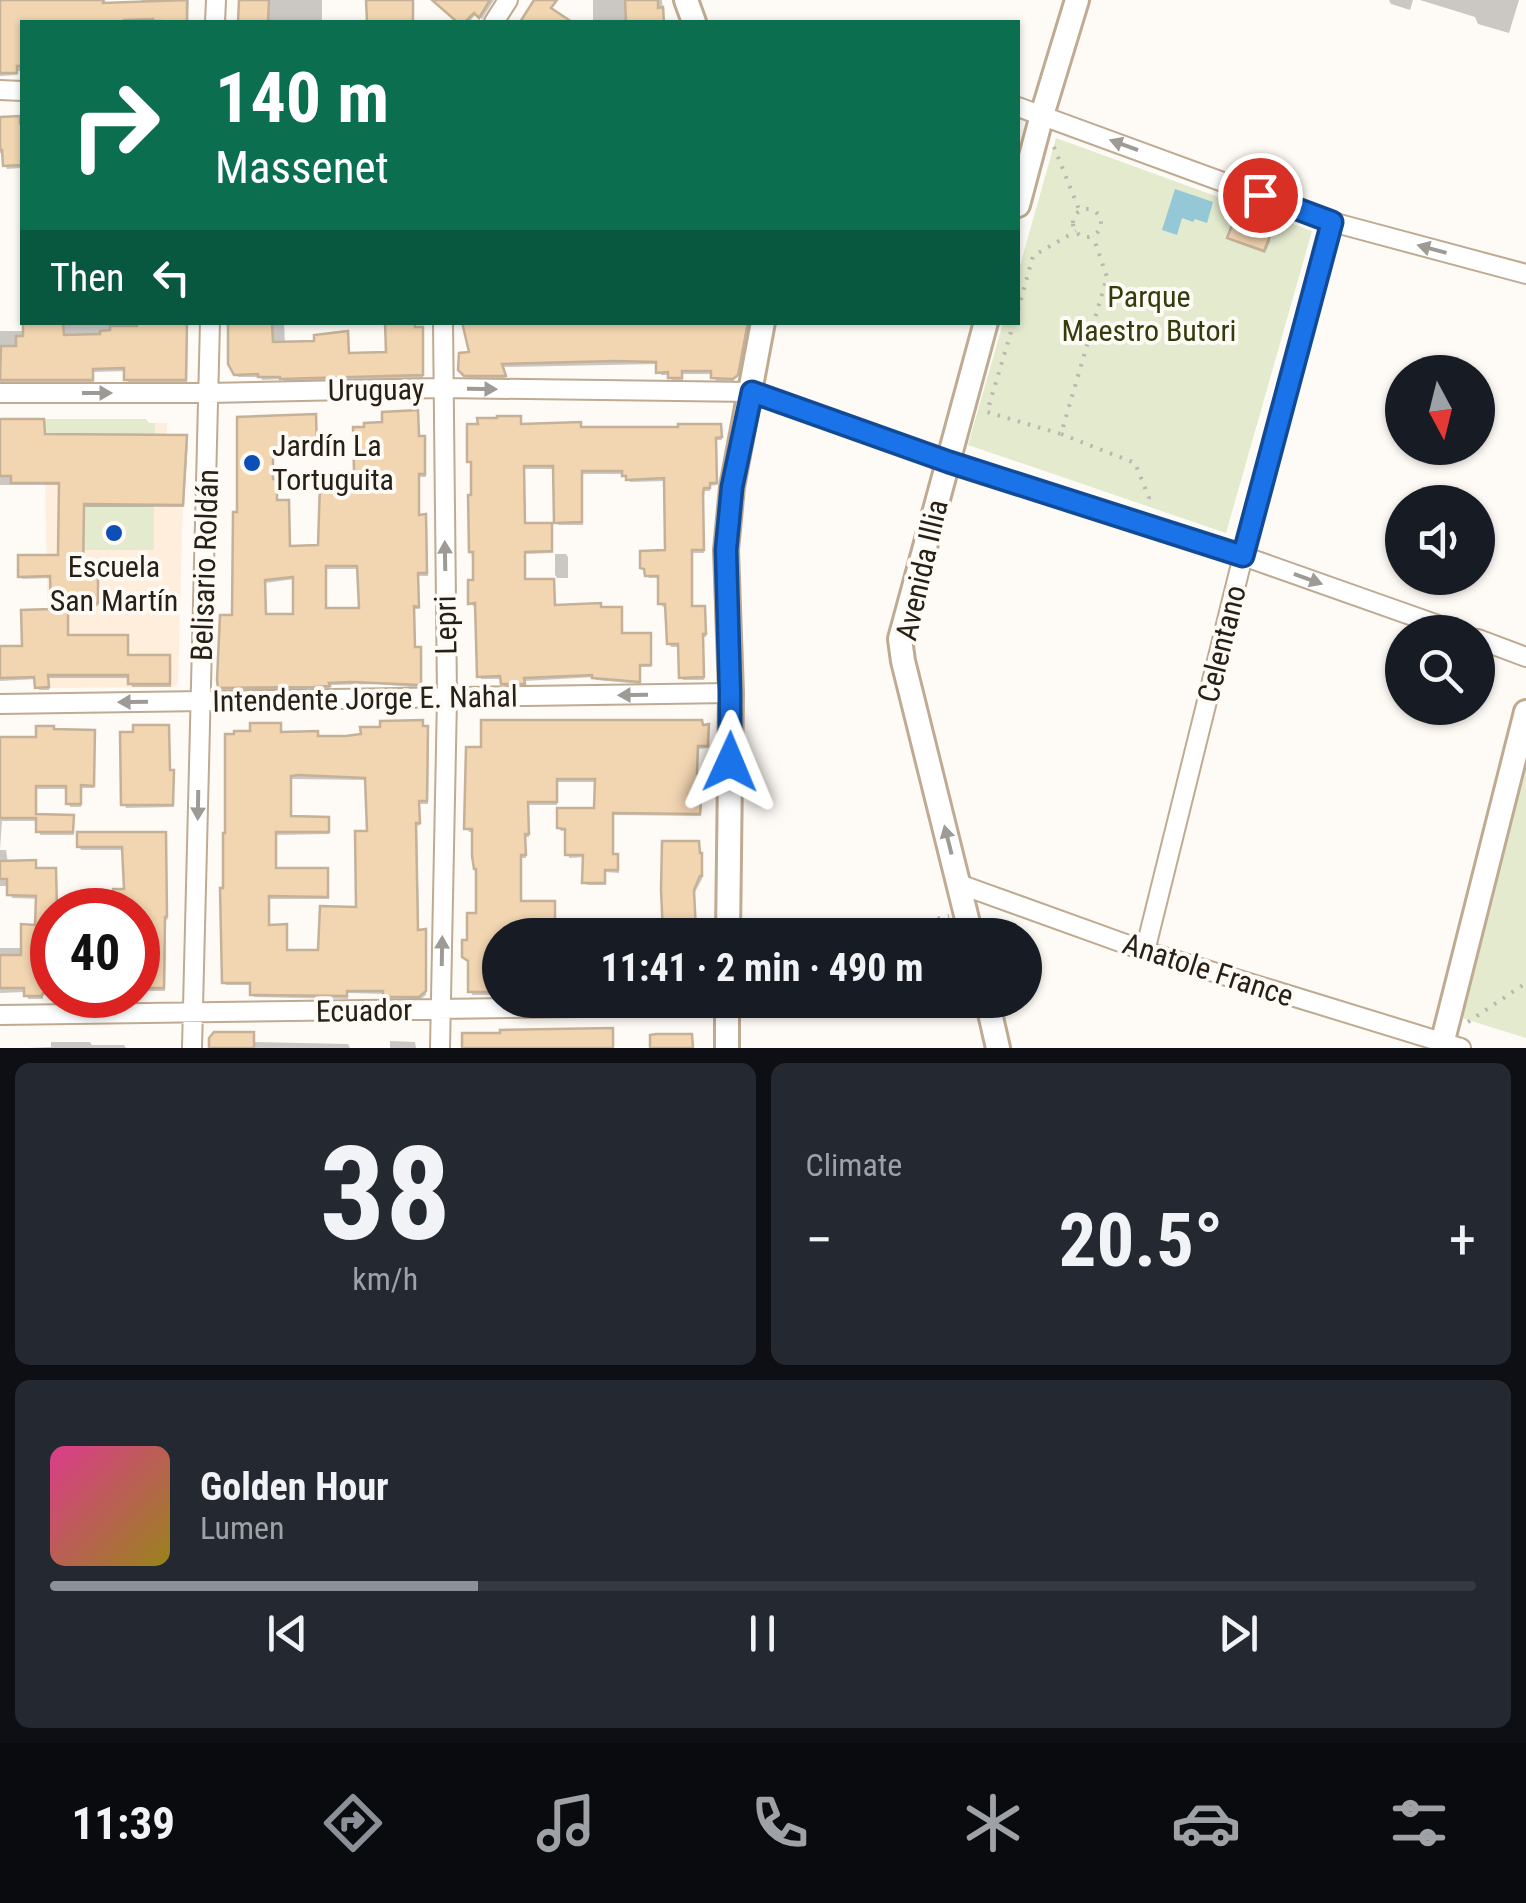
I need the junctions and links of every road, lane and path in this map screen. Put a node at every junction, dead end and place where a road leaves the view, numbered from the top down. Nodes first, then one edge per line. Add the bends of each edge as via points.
1 (1078, 0) edge
2 (1020, 108) edge
3 (1042, 115) junction
4 (1054, 147) dead end
5 (1020, 198) edge
6 (1080, 212) junction
7 (1332, 222) junction
8 (1076, 232) junction
9 (1093, 236) junction
10 (1526, 274) edge
11 (1020, 303) edge
12 (210, 325) edge
13 (442, 325) edge
14 (763, 325) edge
15 (985, 325) edge
16 (1013, 325) edge
17 (442, 388) junction
18 (752, 392) junction
19 (0, 393) edge
20 (210, 393) junction
21 (1062, 434) junction
22 (949, 462) junction
23 (1140, 523) junction
24 (1243, 556) junction
25 (1410, 615) edge
26 (1495, 645) edge
27 (1526, 656) edge
28 (730, 693) junction
29 (447, 698) junction
30 (201, 701) junction
31 (0, 704) edge
32 (1526, 712) edge
33 (958, 884) junction
34 (728, 918) edge
35 (966, 918) edge
36 (1145, 951) junction
37 (1526, 983) edge
38 (482, 1009) edge
39 (441, 1010) junction
40 (194, 1014) junction
41 (0, 1015) edge
42 (727, 1018) edge
43 (991, 1018) edge
44 (1448, 1046) edge
45 (192, 1048) edge
46 (440, 1048) edge
47 (727, 1048) edge
48 (998, 1048) edge

1 - 3 street
2 - 3 street
3 - 5 street
7 -> 3 street
4 - 6 path
6 - 8 path
6 - 9 path via 1100,217
10 -> 7 street
7 - 24 street, Celentano
8 - 9 path
8 - 11 path via 1034,256
9 - 21 path via 1108,277
12 - 20 street, Belisario Roldán
13 - 17 street, Lepri
14 - 18 street
15 - 22 street, Avenida Illia
16 - 21 path via 987,412
17 -> 18 street, Uruguay
17 - 20 street, Uruguay
29 -> 17 street, Lepri
18 - 22 street, Uruguay
18 - 28 street via 726,550
19 -> 20 street, Uruguay
20 - 30 street, Belisario Roldán
21 - 23 path via 1135,463 1148,498
22 - 23 street, Uruguay
33 -> 22 street, Avenida Illia via 900,638
23 - 24 street, Uruguay
24 -> 25 street, Uruguay
24 - 36 street, Celentano
26 - 27 street
28 -> 29 street, Intendente Jorge E. Nahal
28 - 34 street
29 - 30 street, Intendente Jorge E. Nahal
39 -> 29 street, Lepri
30 -> 31 street, Intendente Jorge E. Nahal
30 -> 40 street, Belisario Roldán
32 - 44 street
33 - 35 street, Avenida Illia
33 - 36 street, Anatole France
36 - 44 street, Anatole France
37 - 44 path via 1474,1016
38 - 39 street, Ecuador
39 - 40 street, Ecuador
39 - 46 street, Lepri
40 - 41 street, Ecuador
40 - 45 street, Belisario Roldán
42 - 47 street
43 - 48 street

